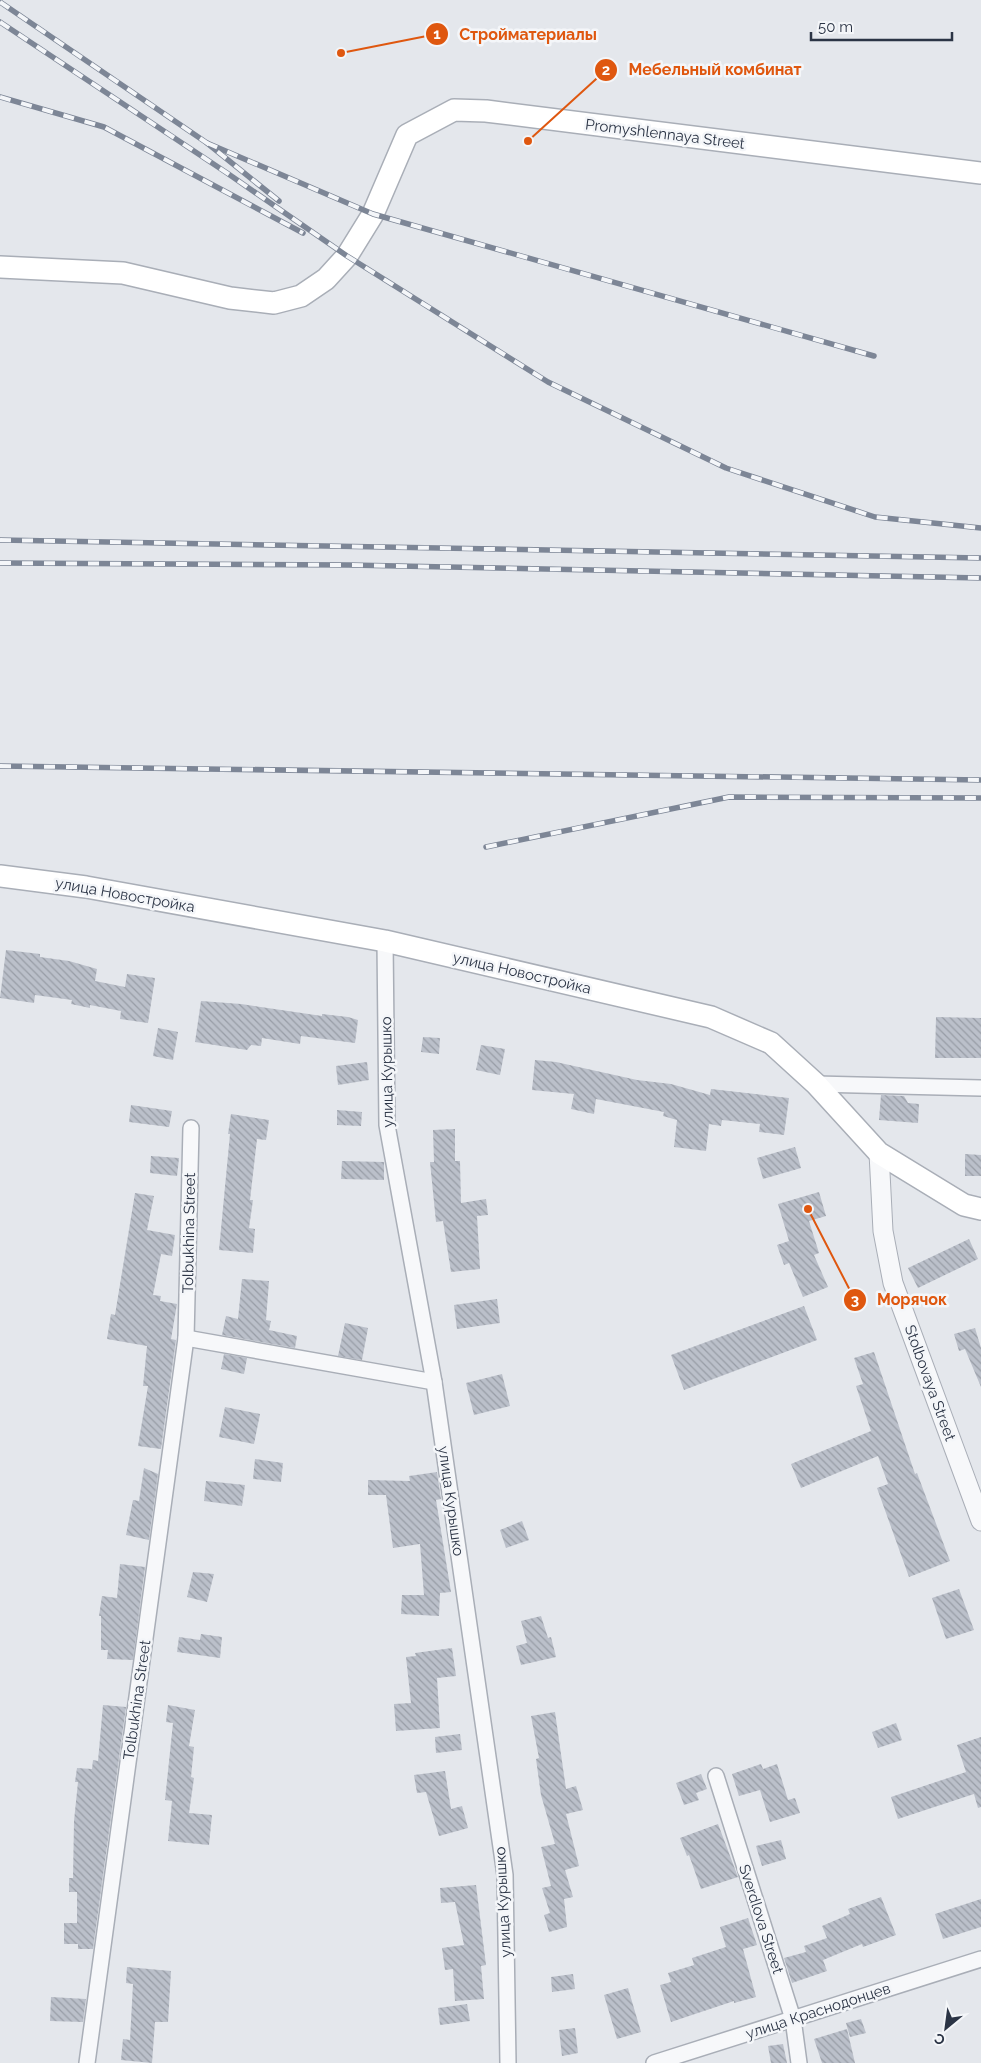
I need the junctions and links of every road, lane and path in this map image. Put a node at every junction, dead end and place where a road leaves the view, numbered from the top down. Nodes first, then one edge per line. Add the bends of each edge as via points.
1 (981, 173) edge
2 (0, 267) edge
3 (0, 876) edge
4 (385, 941) junction
5 (816, 1084) junction
6 (981, 1088) edge
7 (191, 1128) dead end
8 (879, 1153) junction
9 (981, 1209) edge
10 (186, 1338) junction
11 (434, 1382) junction
12 (981, 1521) edge
13 (716, 1776) dead end
14 (981, 1959) edge
15 (793, 2019) junction
16 (87, 2063) edge
17 (508, 2063) edge
18 (654, 2063) edge
19 (799, 2063) edge

1 - 2 main road, Promyshlennaya Street via 486,111 454,110 407,135 374,214 347,256 326,279 301,296 274,303 230,298 123,273
3 - 4 main road, улица Новостройка via 95,889
4 - 5 main road, улица Новостройка via 711,1017 771,1044
4 - 11 street, улица Курышко via 387,1125
5 - 6 street
5 - 8 main road, улица Новостройка
7 - 10 street, Tolbukhina Street
8 - 9 main road, улица Новостройка via 964,1205
8 - 12 street, Stolbovaya Street via 883,1231 893,1283
10 - 11 street
10 - 16 street, Tolbukhina Street
11 - 17 street, улица Курышко via 505,1875
13 - 15 street, Sverdlova Street
14 - 15 street, улица Краснодонцев
15 - 18 street, улица Краснодонцев
15 - 19 street, Sverdlova Street

